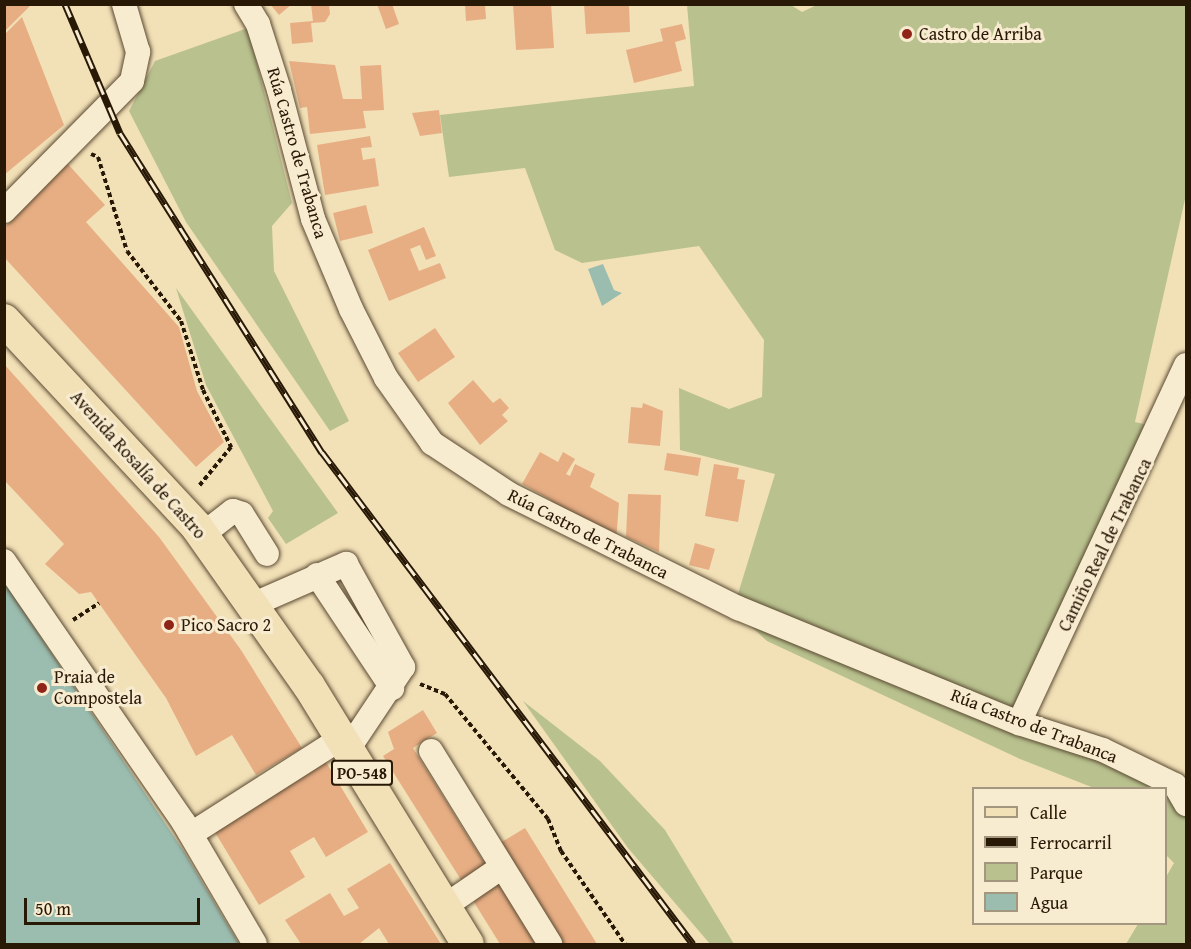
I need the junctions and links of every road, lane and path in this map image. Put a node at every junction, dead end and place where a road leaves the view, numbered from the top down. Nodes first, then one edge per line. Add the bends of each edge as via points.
1 (124, 4) edge
2 (246, 4) edge
3 (85, 156) dead end
4 (4, 211) edge
5 (4, 320) edge
6 (1186, 365) edge
7 (199, 486) dead end
8 (202, 535) junction
9 (267, 554) dead end
10 (4, 561) edge
11 (99, 603) dead end
12 (252, 604) junction
13 (54, 630) junction
14 (392, 688) junction
15 (1019, 723) junction
16 (343, 745) junction
17 (431, 751) dead end
18 (1186, 804) edge
19 (190, 834) junction
20 (502, 867) junction
21 (445, 906) junction
22 (255, 945) edge
23 (468, 945) edge
24 (550, 945) edge
25 (625, 945) edge

1 - 4 street via 138,52 132,81
2 - 15 street, Rúa Castro de Trabanca via 279,90 317,230 386,378 432,443 509,494 738,608
3 - 7 path via 98,157 127,251 181,321 203,390 231,447
5 - 8 main road, Avenida Rosalía de Castro / PO-548
6 - 15 street, Camiño Real de Trabanca
8 - 9 street via 233,511 242,513
8 - 12 main road, Avenida Rosalía de Castro / PO-548
10 - 13 street
11 - 13 path
12 - 14 street via 346,564 403,667
12 - 16 main road, Avenida Rosalía de Castro / PO-548
13 - 19 street
14 - 16 street
14 - 25 path via 421,684 445,694 548,819 561,850
15 - 18 street, Rúa Castro de Trabanca via 1113,755 1175,785
16 - 19 street
16 - 21 main road, Avenida Rosalía de Castro / PO-548
17 - 20 street
19 - 22 street
20 - 21 street
20 - 24 street
21 - 23 main road, Avenida Rosalía de Castro / PO-548

